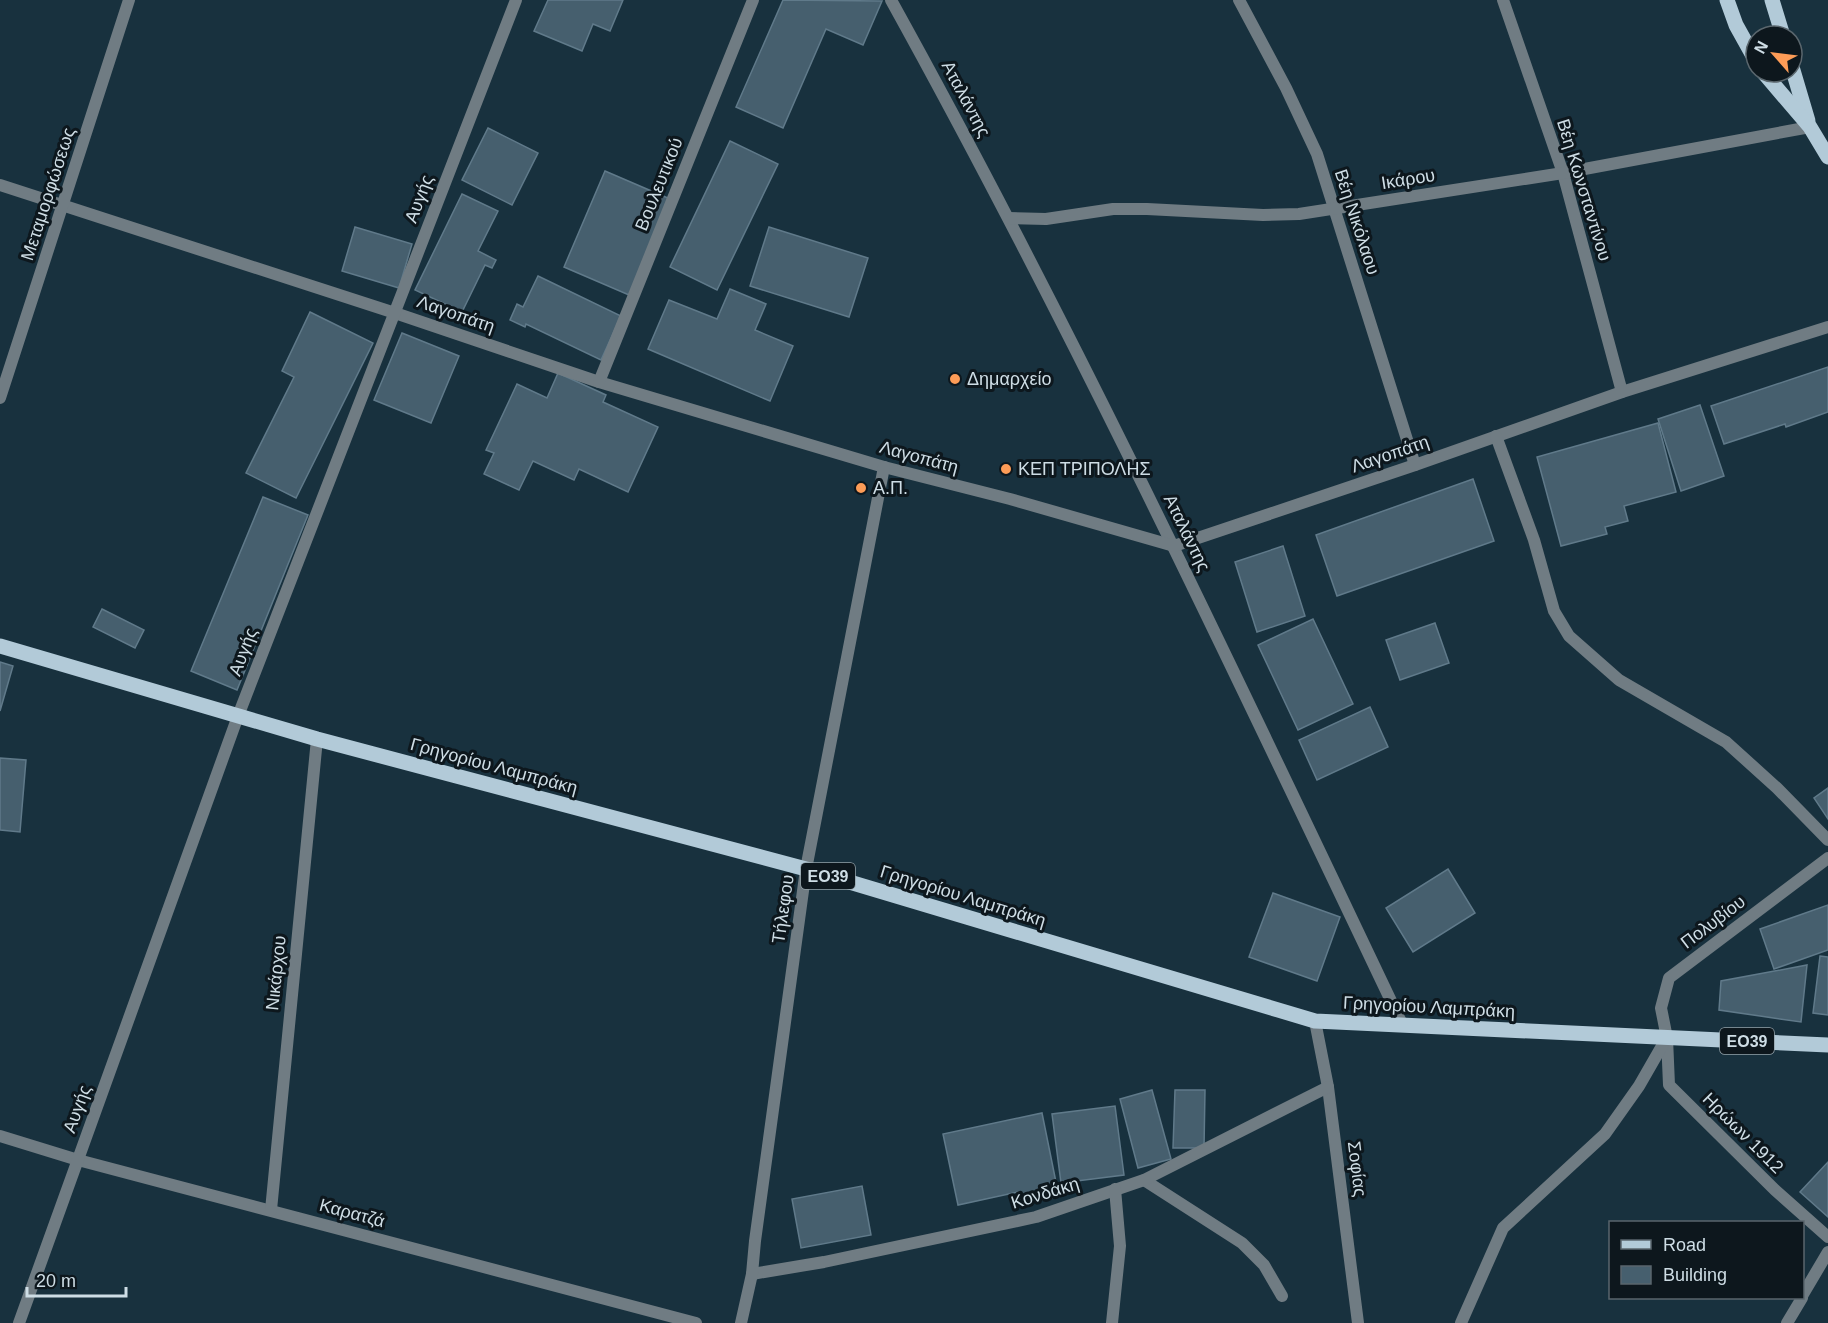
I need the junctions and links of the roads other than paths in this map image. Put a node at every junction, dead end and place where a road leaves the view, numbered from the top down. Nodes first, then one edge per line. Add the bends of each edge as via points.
1 (129, 0) edge
2 (516, 0) edge
3 (753, 0) edge
4 (891, 0) edge
5 (1239, 0) edge
6 (1503, 0) edge
7 (1726, 0) edge
8 (1772, 0) edge
9 (1779, 24) edge
10 (1744, 39) edge
11 (1773, 84) edge
12 (1797, 84) edge
13 (1810, 127) junction
14 (1828, 157) edge
15 (1563, 172) junction
16 (0, 185) edge
17 (63, 205) junction
18 (1335, 209) junction
19 (1009, 218) junction
20 (394, 312) junction
21 (1828, 327) edge
22 (599, 382) junction
23 (1622, 392) junction
24 (0, 398) edge
25 (1496, 436) junction
26 (1415, 465) junction
27 (884, 467) junction
28 (1174, 546) junction
29 (0, 646) edge
30 (238, 716) junction
31 (317, 739) junction
32 (1828, 840) edge
33 (1828, 858) edge
34 (806, 869) junction
35 (1316, 1021) junction
36 (1402, 1024) junction
37 (1667, 1038) junction
38 (1828, 1045) edge
39 (1328, 1087) junction
40 (0, 1136) edge
41 (78, 1160) junction
42 (1144, 1180) junction
43 (1115, 1189) junction
44 (271, 1210) junction
45 (1828, 1237) edge
46 (1828, 1252) edge
47 (753, 1274) junction
48 (1804, 1294) edge
49 (1282, 1296) dead end
50 (1801, 1299) edge
51 (19, 1323) edge
52 (696, 1323) edge
53 (741, 1323) edge
54 (1112, 1323) edge
55 (1358, 1323) edge
56 (1461, 1323) edge
57 (1787, 1323) edge

1 - 17 street, Μεταμορφώσεως
2 - 20 street, Αυγής
3 - 22 street, Βουλευτικού
4 - 19 street, Αταλάντης
5 - 18 street, Βέη Νικόλαου via 1306,130
6 - 15 street, Βέη Κωνσταντίνου
7 - 10 main road
8 - 9 main road
11 - 13 main road
12 - 13 main road
13 - 14 main road
13 - 15 street, Ικάρου
15 - 18 street, Ικάρου
15 - 23 street, Βέη Κωνσταντίνου
16 - 17 street, Λαγοπάτη
17 - 20 street, Λαγοπάτη
17 - 24 street, Μεταμορφώσεως
18 - 19 street, Ικάρου via 1263,215 1125,209 1046,219
18 - 26 street, Βέη Νικόλαου
19 - 28 street, Αταλάντης
20 - 22 street, Λαγοπάτη
20 - 30 street, Αυγής
21 - 23 street, Λαγοπάτη
22 - 27 street, Λαγοπάτη
23 - 25 street, Λαγοπάτη
25 - 26 street, Λαγοπάτη
25 - 32 street via 1534,540 1554,611 1569,636 1619,680 1726,742
26 - 28 street, Λαγοπάτη
27 - 28 street, Λαγοπάτη
27 - 34 street, Τήλεφου
28 - 36 street, Αταλάντης
29 - 30 main road, Γρηγορίου Λαμπράκη / ΕΟ39
30 - 31 main road, Γρηγορίου Λαμπράκη / ΕΟ39
30 - 41 street, Αυγής
31 - 34 main road, Γρηγορίου Λαμπράκη / ΕΟ39
31 - 44 street, Νικάρχου
33 - 37 street, Πολυβίου via 1669,978 1661,1008
34 - 35 main road, Γρηγορίου Λαμπράκη / ΕΟ39
34 - 47 street, Τήλεφου via 754,1241
35 - 36 main road, Γρηγορίου Λαμπράκη / ΕΟ39
35 - 39 street, Σοφίας
36 - 37 main road, Γρηγορίου Λαμπράκη / ΕΟ39
37 - 38 main road, Γρηγορίου Λαμπράκη / ΕΟ39
37 - 45 street, Ηρώων 1912 via 1669,1085
37 - 56 street via 1605,1134 1503,1228
39 - 42 street, Κονδάκη
39 - 55 street, Σοφίας
40 - 41 street, Καρατζά
41 - 44 street, Καρατζά
41 - 51 street, Αυγής
42 - 43 street, Κονδάκη
42 - 49 street via 1242,1243 1264,1265
43 - 47 street, Κονδάκη via 1036,1217
43 - 54 street via 1120,1246
44 - 52 street, Καρατζά
46 - 48 street
47 - 53 street, Τήλεφου
50 - 57 street

